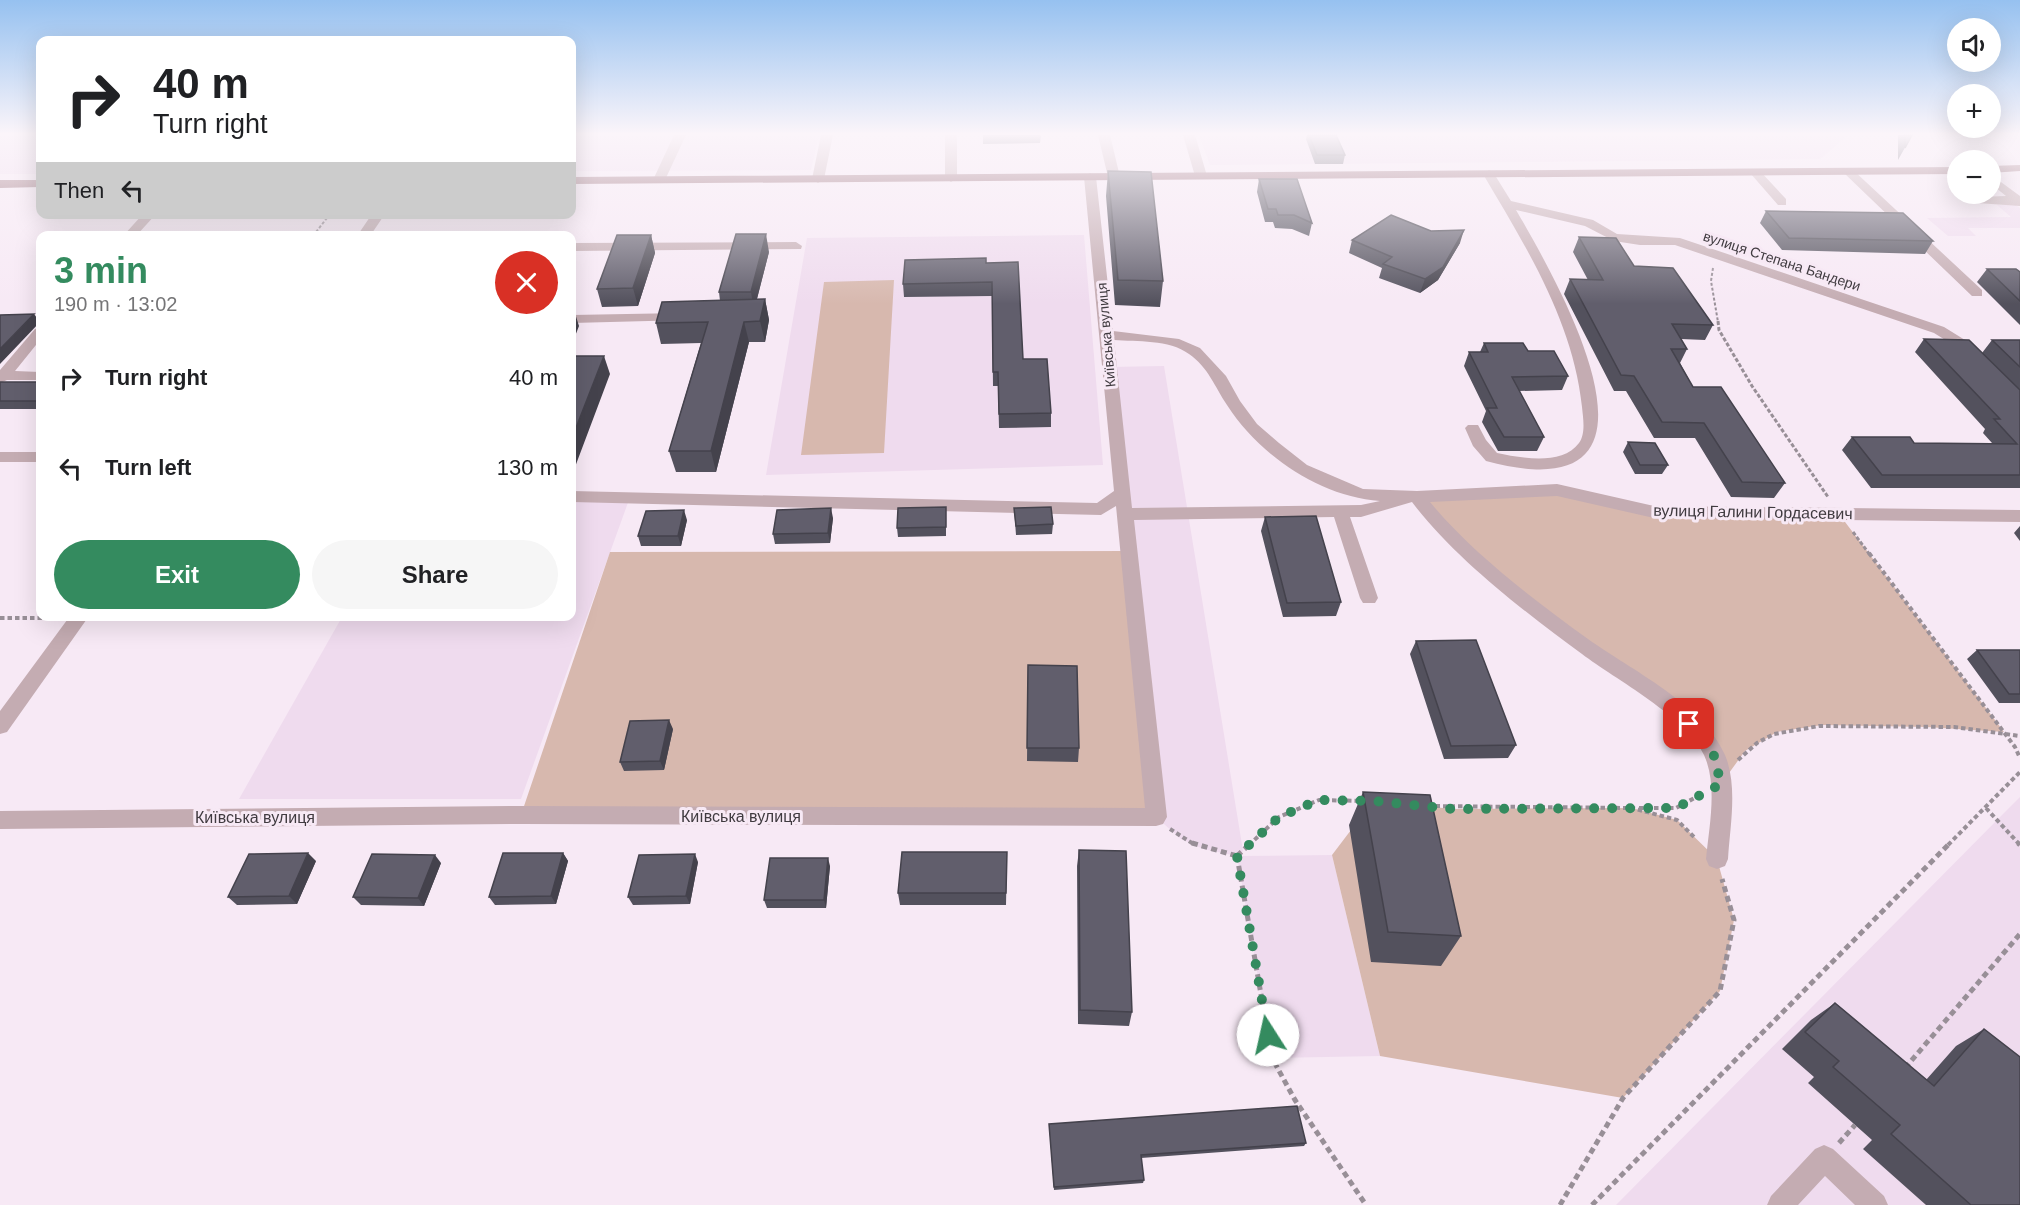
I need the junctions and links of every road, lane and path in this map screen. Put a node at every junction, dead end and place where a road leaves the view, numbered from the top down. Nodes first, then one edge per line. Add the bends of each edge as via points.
1 (1091, 191) edge
2 (1500, 191) edge
3 (1773, 191) edge
4 (1869, 191) edge
5 (2007, 191) edge
6 (1782, 201) dead end
7 (2001, 201) edge
8 (2019, 201) edge
9 (1508, 204) junction
10 (145, 219) edge
11 (134, 231) edge
12 (796, 246) dead end
13 (576, 247) edge
14 (1701, 250) junction
15 (1977, 293) dead end
16 (700, 317) edge
17 (576, 319) edge
18 (1106, 335) junction
19 (36, 339) edge
20 (1982, 366) edge
21 (36, 375) edge
22 (2, 377) edge
23 (1473, 428) dead end
24 (0, 457) edge
25 (36, 457) edge
26 (1122, 493) junction
27 (576, 497) edge
28 (1417, 497) junction
29 (1340, 511) junction
30 (1125, 514) junction
31 (1839, 514) junction
32 (2020, 516) edge
33 (1369, 598) dead end
34 (0, 618) edge
35 (36, 618) edge
36 (76, 621) edge
37 (0, 726) edge
38 (2004, 732) junction
39 (2020, 736) edge
40 (2020, 758) edge
41 (2020, 772) edge
42 (1721, 784) junction
43 (1373, 801) edge
44 (1419, 806) edge
45 (1632, 808) junction
46 (1986, 808) junction
47 (1156, 817) junction
48 (0, 820) edge
49 (2020, 845) edge
50 (1237, 856) junction
51 (1717, 859) junction
52 (2020, 934) edge
53 (1896, 1078) edge
54 (1366, 1205) edge
55 (1560, 1205) edge
56 (1592, 1205) edge
57 (1780, 1205) edge
58 (1875, 1205) edge

1 - 18 street, Київська вулиця
2 - 9 street
3 - 6 street
4 - 15 street
5 - 8 street
7 - 8 street
9 - 14 street, вулиця Степана Бандери via 1589,223 1614,237 1676,241
9 - 23 street via 1568,319 1583,362 1591,429 1586,445 1570,458 1535,462 1491,457
10 - 11 street
12 - 13 street
14 - 20 street, вулиця Степана Бандери via 1939,330 1960,343
14 - 31 path via 1714,269 1710,281 1719,330
16 - 17 street
18 - 26 street, Київська вулиця
18 - 28 street via 1163,340 1195,351 1221,379 1252,428 1302,469 1361,494
19 - 22 street
21 - 22 street
24 - 25 street
26 - 27 street via 1101,510
26 - 30 street, Київська вулиця
28 - 29 street via 1361,511
28 - 31 street, вулиця Галини Гордасевич via 1557,490 1654,512
28 - 42 street via 1434,521 1511,588 1689,724 1712,748
29 - 30 street
29 - 33 street
30 - 47 street, Київська вулиця
31 - 32 street, вулиця Галини Гордасевич
31 - 38 path
34 - 35 path
36 - 37 street
38 - 39 path
38 - 40 path
38 - 42 path via 1822,725 1776,732 1745,751
41 - 46 path
42 - 45 path via 1676,808
42 - 51 street
43 - 50 path via 1319,800 1279,817
44 - 45 path
45 - 51 path via 1677,820
46 - 49 path
46 - 56 path
47 - 48 street, Київська вулиця via 509,815
47 - 50 path via 1181,839 1203,849
50 - 54 path via 1272,1058 1295,1100
51 - 55 path via 1734,920 1720,991 1623,1098
52 - 53 path
57 - 58 street via 1824,1158

